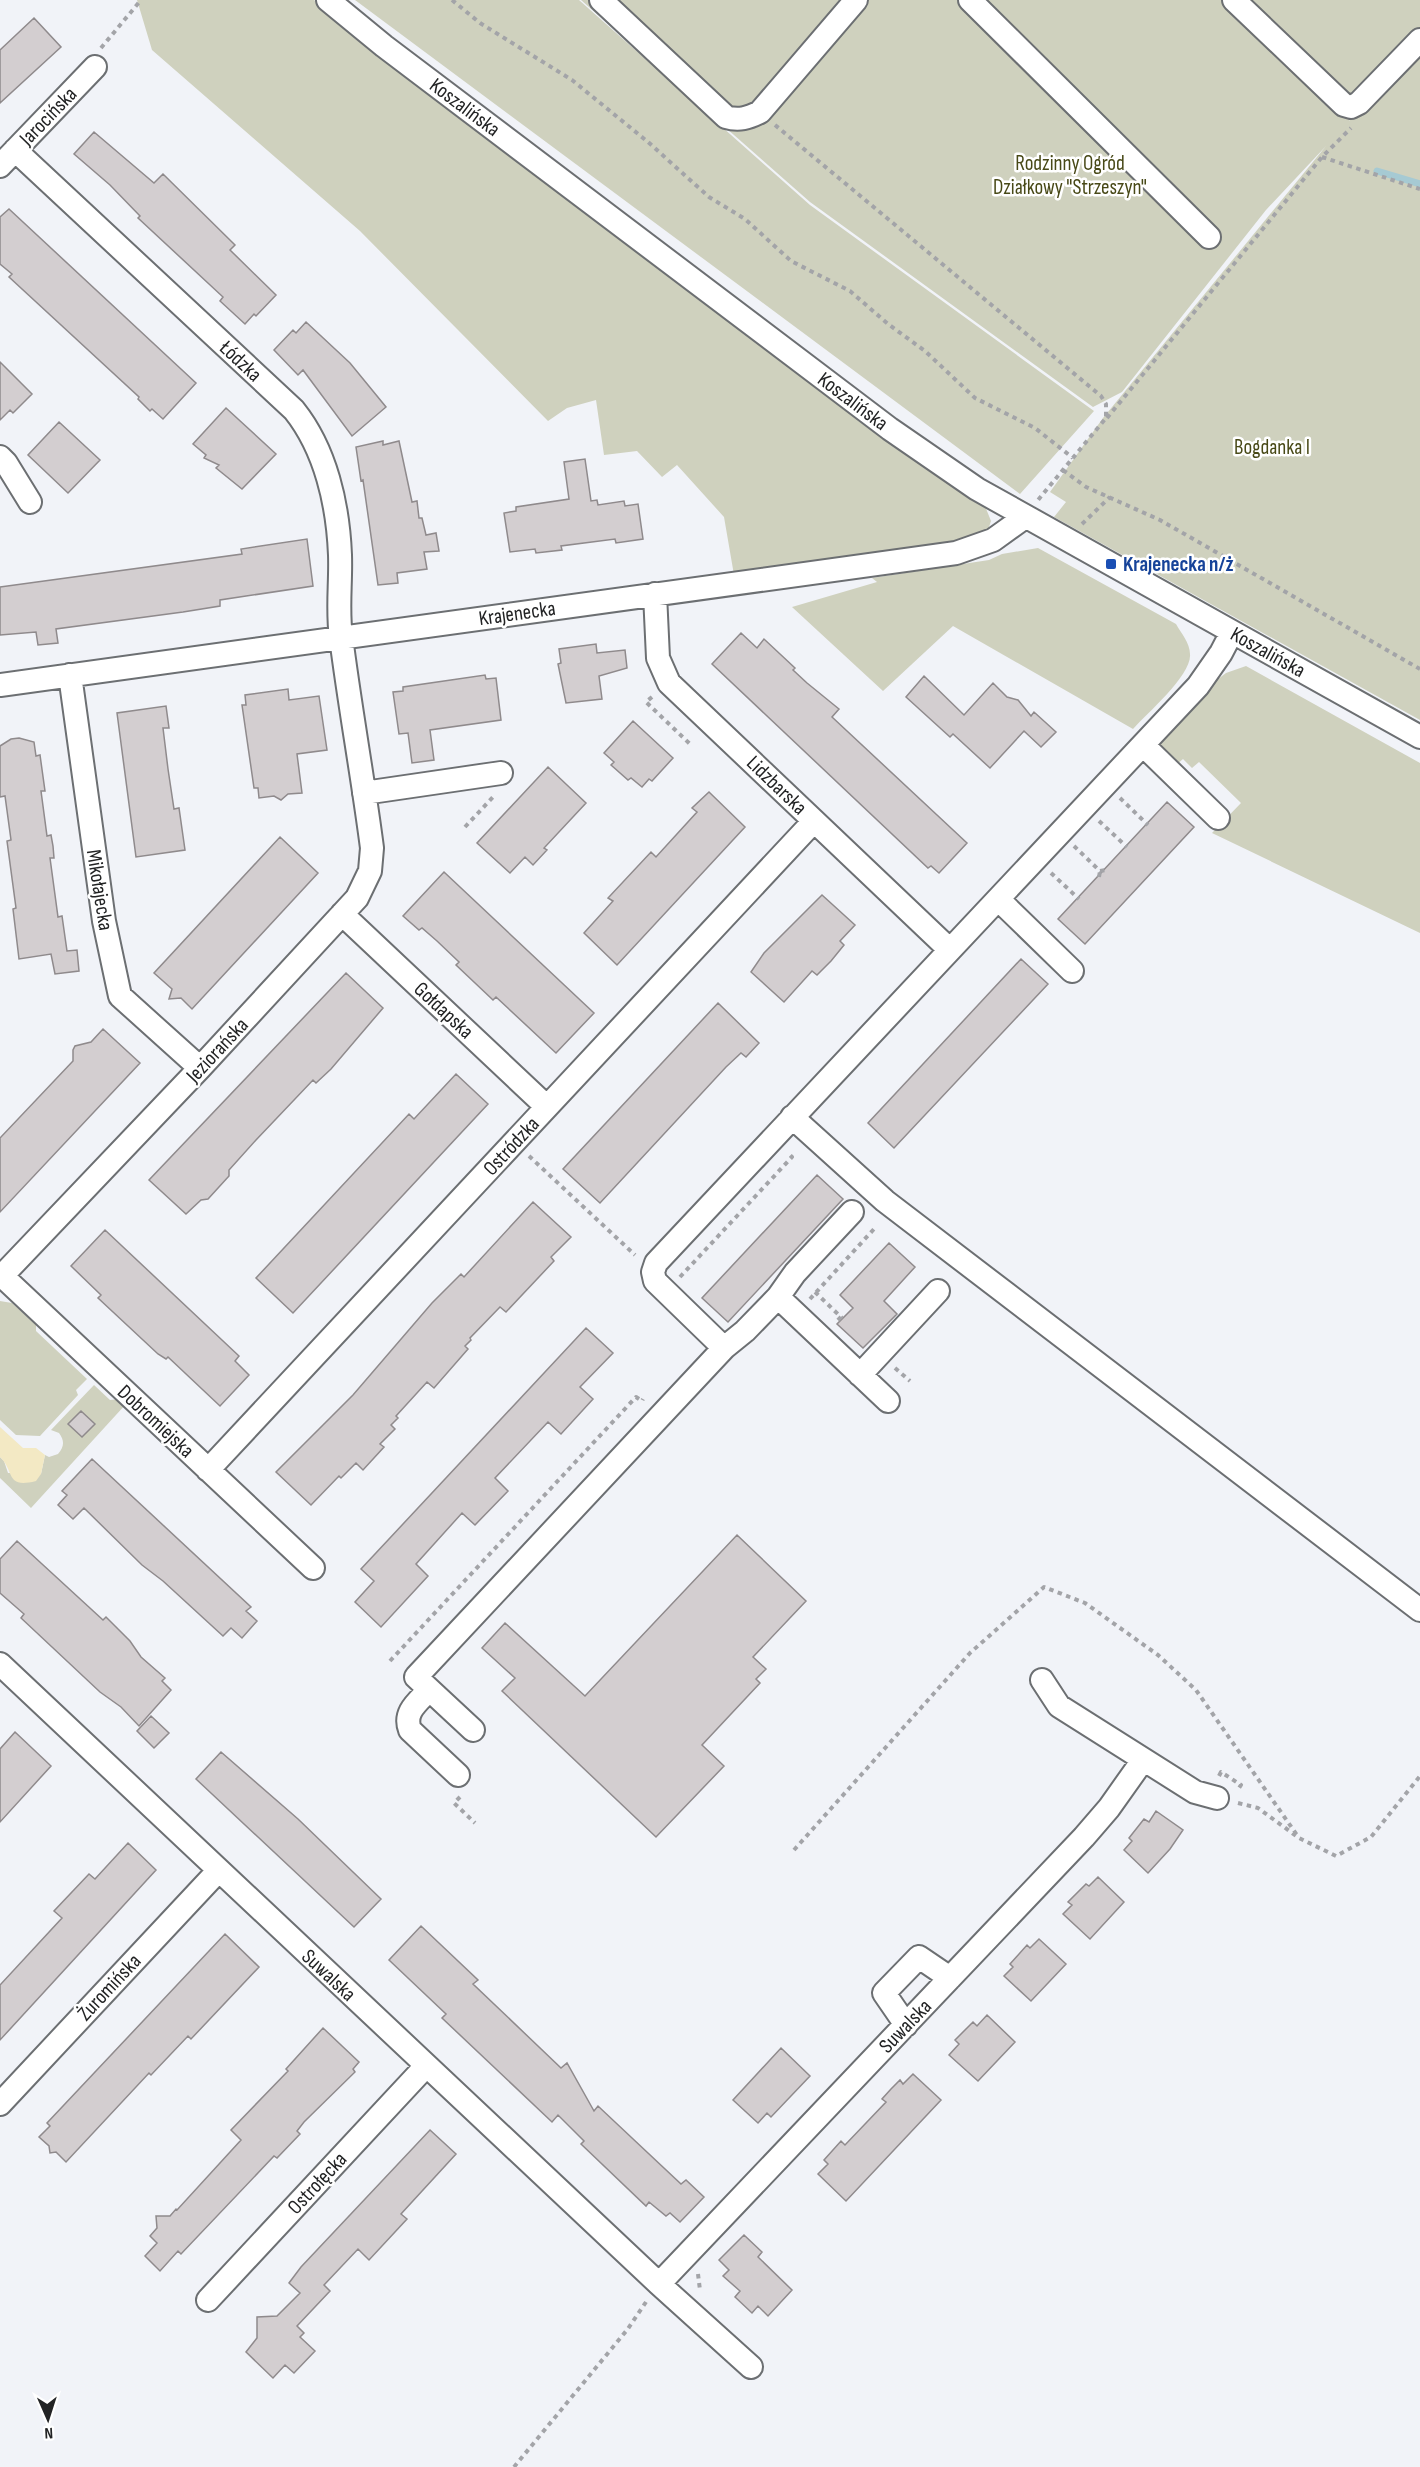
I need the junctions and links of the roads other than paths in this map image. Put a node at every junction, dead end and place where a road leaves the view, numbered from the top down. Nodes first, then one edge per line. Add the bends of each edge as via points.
1 (328, 0) edge
2 (601, 0) edge
3 (856, 0) edge
4 (970, 0) edge
5 (1234, 0) edge
6 (1420, 40) edge
7 (95, 67) road end
8 (7, 158) edge
9 (1209, 237) dead end
10 (0, 457) edge
11 (30, 502) dead end
12 (1025, 517) junction
13 (655, 594) junction
14 (1232, 632) junction
15 (341, 638) junction
16 (70, 675) junction
17 (0, 685) edge
18 (1420, 737) edge
19 (1143, 745) junction
20 (501, 773) dead end
21 (364, 793) junction
22 (1218, 818) dead end
23 (814, 821) junction
24 (998, 899) junction
25 (342, 914) junction
26 (950, 950) junction
27 (1072, 971) dead end
28 (200, 1068) junction
29 (548, 1107) junction
30 (792, 1117) junction
31 (852, 1212) dead end
32 (1, 1276) edge
33 (938, 1291) dead end
34 (778, 1297) junction
35 (724, 1348) junction
36 (860, 1375) junction
37 (888, 1401) dead end
38 (208, 1470) junction
39 (313, 1569) dead end
40 (1420, 1610) edge
41 (4, 1677) edge
42 (1042, 1680) dead end
43 (429, 1690) junction
44 (473, 1730) dead end
45 (1143, 1761) junction
46 (458, 1775) dead end
47 (1217, 1798) road end
48 (219, 1870) junction
49 (951, 1978) junction
50 (906, 2025) junction
51 (426, 2066) junction
52 (0, 2104) edge
53 (659, 2284) junction
54 (208, 2300) dead end
55 (751, 2367) dead end

1 - 12 street, Koszalińska via 890,429
2 - 3 street via 726,117 743,119 760,112
4 - 9 street
5 - 6 street via 1344,105 1351,107
7 - 8 street, Jarocińska
8 - 15 street, Łódzka via 294,410 307,426 326,471 338,529
10 - 11 street
12 - 13 street, Krajenecka via 993,540 968,550
12 - 14 street, Koszalińska
13 - 15 street, Krajenecka
13 - 23 street, Lidzbarska via 658,658 669,683
14 - 18 street, Koszalińska
14 - 19 street via 1198,686
15 - 16 street, Krajenecka
15 - 21 street, Jeziorańska
16 - 17 street, Krajenecka
16 - 28 street, Mikołajecka via 104,921 120,996
19 - 22 street
19 - 24 street
20 - 21 street
21 - 25 street, Jeziorańska via 372,860 363,889
23 - 26 street, Lidzbarska
23 - 29 street, Ostródzka
24 - 26 street
24 - 27 street
25 - 28 street, Jeziorańska
25 - 29 street, Gołdapska
26 - 30 street
28 - 32 street, Jeziorańska
29 - 38 street, Ostródzka
30 - 35 street via 667,1249 653,1272 661,1288
30 - 40 street via 885,1201
31 - 34 street
32 - 38 street, Dobromiejska
33 - 36 street
34 - 35 street
34 - 36 street
35 - 43 street via 416,1677
36 - 37 street
38 - 39 street, Dobromiejska
41 - 48 street, Suwalska
42 - 45 street via 1059,1706
43 - 44 street
43 - 46 street via 409,1711 407,1724
45 - 47 street via 1195,1792
45 - 49 street, Suwalska via 1084,1837
48 - 51 street, Suwalska
48 - 52 street, Żuromińska
49 - 50 street, Suwalska
49 - 50 street via 919,1957 884,1993
50 - 53 street, Suwalska
51 - 53 street, Suwalska
51 - 54 street, Ostrołęcka
53 - 55 street, Suwalska

